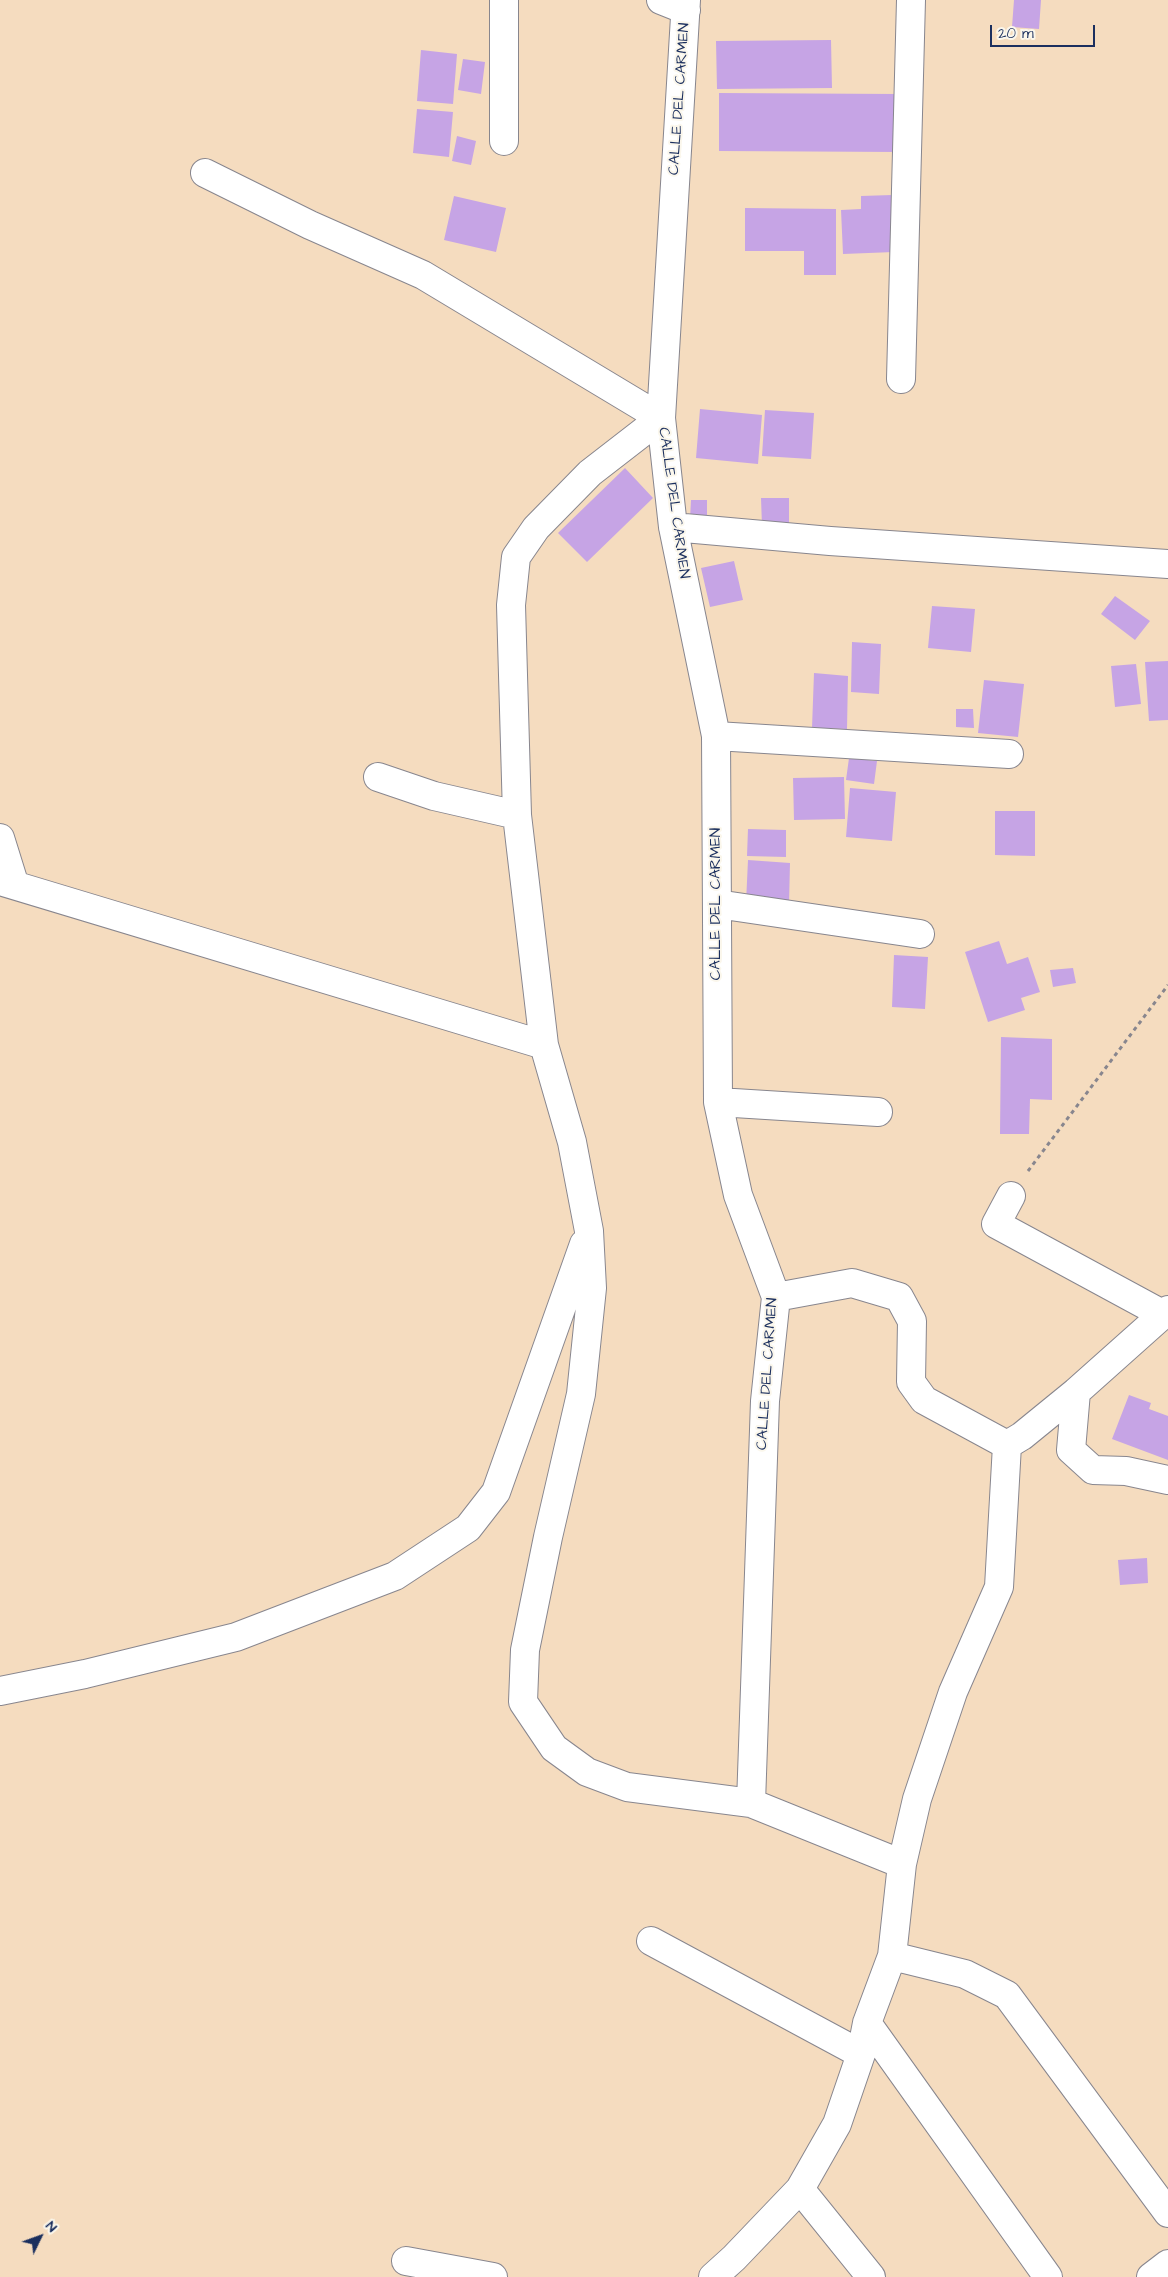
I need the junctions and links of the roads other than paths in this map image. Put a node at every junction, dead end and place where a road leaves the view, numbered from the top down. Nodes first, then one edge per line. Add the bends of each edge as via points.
1 (504, 0) edge
2 (661, 0) edge
3 (911, 0) edge
4 (686, 5) edge
5 (504, 141) dead end
6 (205, 173) dead end
7 (901, 379) dead end
8 (661, 418) junction
9 (673, 527) junction
10 (1168, 564) edge
11 (716, 736) junction
12 (1009, 754) dead end
13 (378, 777) dead end
14 (517, 815) junction
15 (0, 838) edge
16 (7, 882) edge
17 (717, 904) junction
18 (920, 934) dead end
19 (544, 1045) junction
20 (718, 1102) junction
21 (878, 1112) dead end
22 (1010, 1196) road end
23 (589, 1230) junction
24 (776, 1296) junction
25 (1166, 1313) edge
26 (1076, 1392) junction
27 (1007, 1445) junction
28 (1168, 1480) edge
29 (0, 1692) edge
30 (751, 1803) junction
31 (902, 1864) junction
32 (651, 1941) dead end
33 (892, 1956) junction
34 (867, 2024) junction
35 (861, 2054) junction
36 (800, 2189) junction
37 (1168, 2213) edge
38 (406, 2261) dead end
39 (1168, 2264) edge
40 (493, 2277) edge
41 (713, 2277) edge
42 (871, 2277) edge
43 (1048, 2277) edge
44 (1151, 2277) edge

1 - 5 street
2 - 4 street
3 - 7 street
4 - 8 street, CALLE DEL CARMEN
6 - 8 street via 310,225 423,275
8 - 9 street, CALLE DEL CARMEN
8 - 14 street via 590,473 536,528 516,557 511,606
9 - 10 street
9 - 11 street, CALLE DEL CARMEN
11 - 12 street
11 - 17 street, CALLE DEL CARMEN
13 - 14 street via 434,796
14 - 19 street
15 - 16 street
16 - 19 street
17 - 18 street
17 - 20 street, CALLE DEL CARMEN
19 - 23 street via 572,1142
20 - 21 street
20 - 24 street, CALLE DEL CARMEN via 738,1195
22 - 25 street via 996,1224
23 - 29 street via 496,1492 468,1528 396,1576 236,1637
23 - 30 street via 592,1288 581,1394 525,1650 523,1702 554,1748 587,1772 627,1787
24 - 27 street via 852,1283 899,1297 912,1321 911,1382 924,1400
24 - 30 street, CALLE DEL CARMEN via 765,1401
25 - 26 street
26 - 27 street
26 - 28 street via 1071,1450 1094,1470
27 - 31 street via 999,1587 953,1692 917,1799
30 - 31 street
31 - 33 street
32 - 35 street
33 - 34 street
33 - 37 street via 965,1974 1007,1995
34 - 35 street
34 - 43 street
35 - 36 street via 837,2124
36 - 41 street
36 - 42 street
38 - 40 street
39 - 44 street

